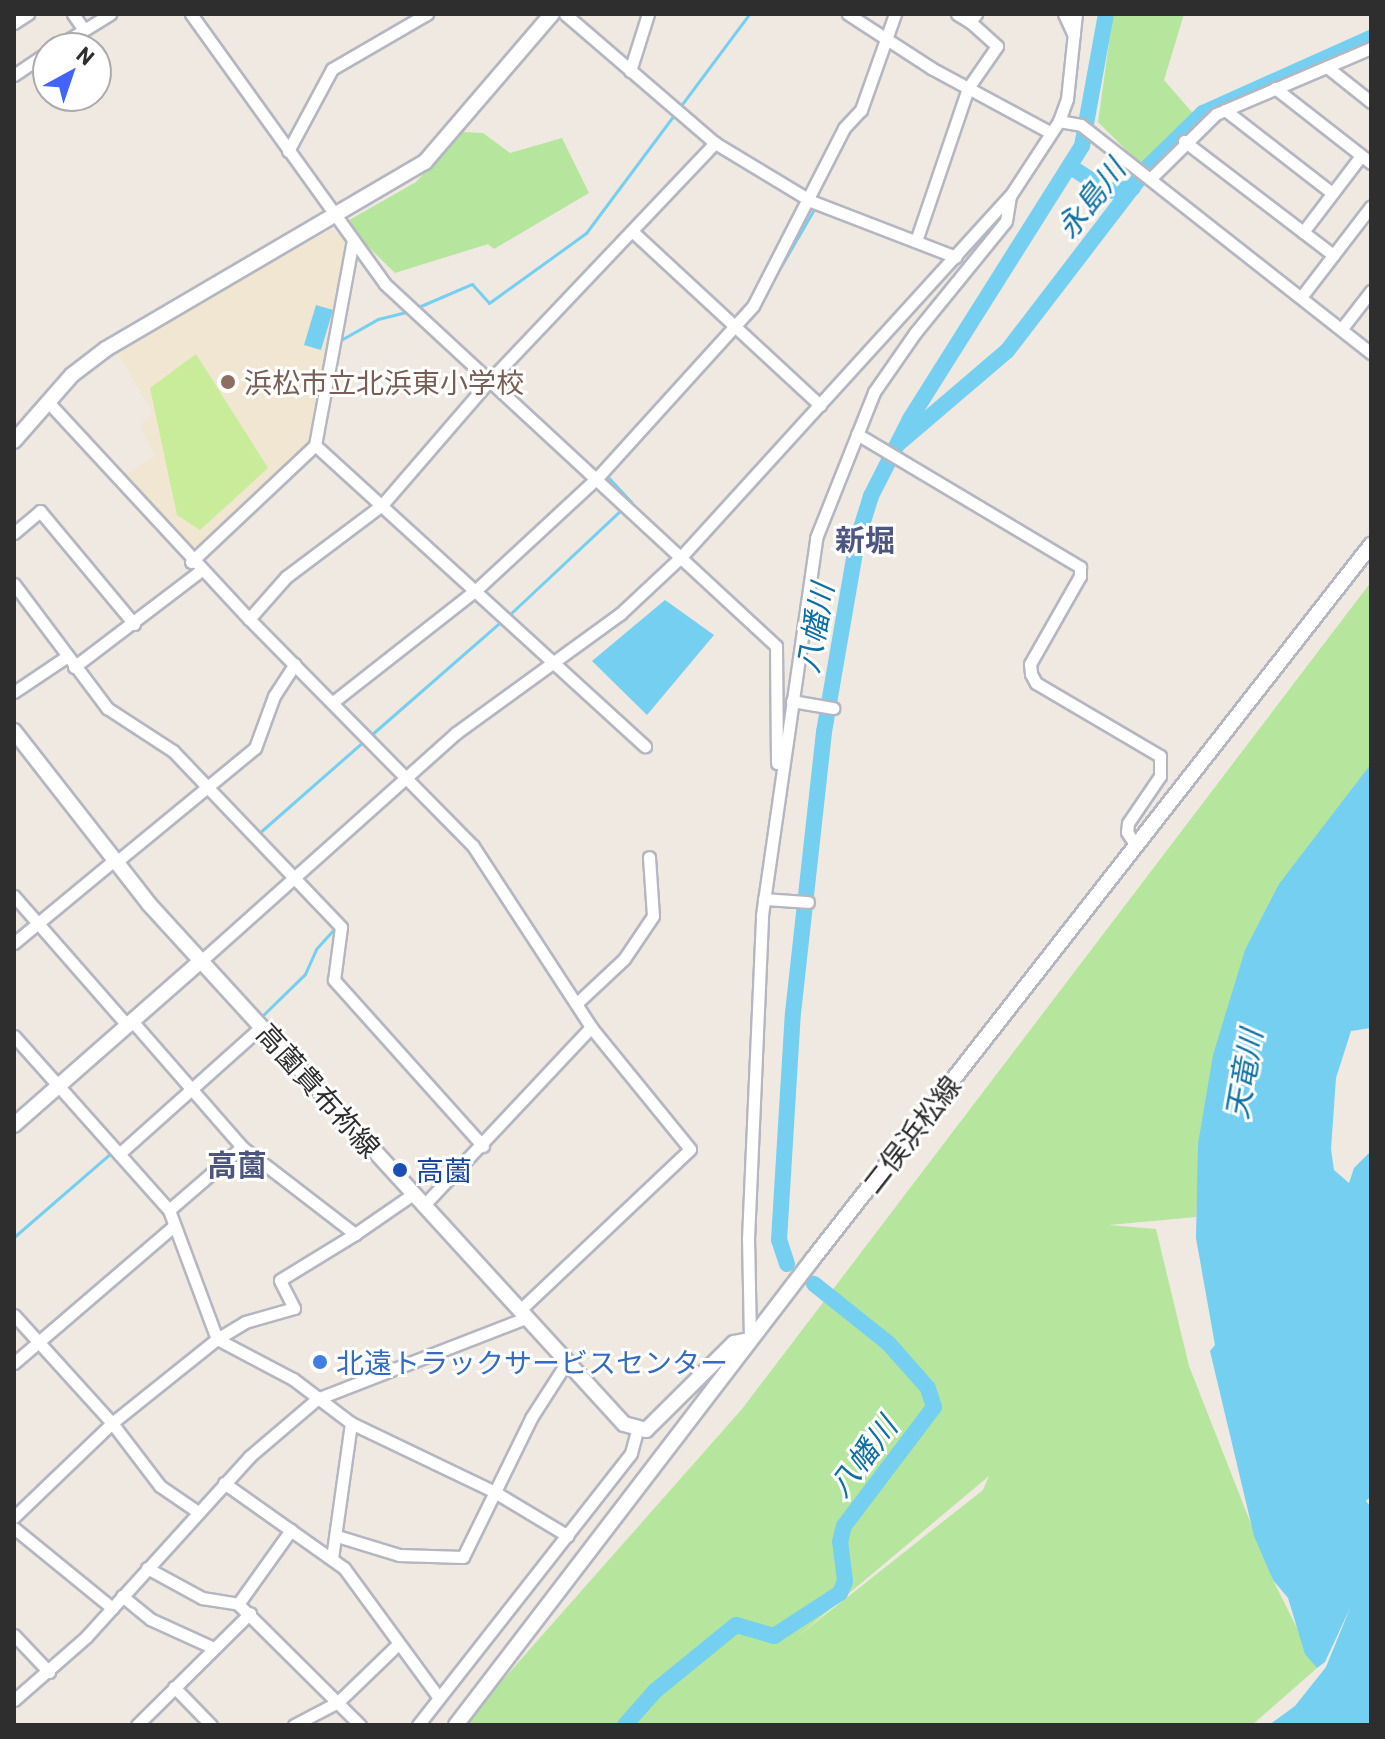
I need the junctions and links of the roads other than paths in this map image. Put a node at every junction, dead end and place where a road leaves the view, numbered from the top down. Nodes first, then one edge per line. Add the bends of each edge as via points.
1 (28, 14) edge
2 (73, 14) edge
3 (110, 14) edge
4 (427, 14) edge
5 (552, 14) edge
6 (565, 14) edge
7 (648, 14) edge
8 (848, 14) edge
9 (895, 14) edge
10 (957, 14) edge
11 (1064, 14) edge
12 (1076, 14) edge
13 (196, 16) edge
14 (973, 18) edge
15 (14, 23) edge
16 (84, 30) junction
17 (81, 32) edge
18 (1074, 35) junction
19 (886, 40) junction
20 (1371, 48) edge
21 (32, 63) edge
22 (1327, 67) junction
23 (630, 71) junction
24 (14, 75) edge
25 (968, 88) junction
26 (1275, 88) junction
27 (1371, 102) edge
28 (1225, 110) junction
29 (1059, 121) junction
30 (1051, 133) junction
31 (1184, 141) junction
32 (715, 143) junction
33 (288, 151) junction
34 (1366, 159) edge
35 (1150, 179) junction
36 (1332, 193) junction
37 (1010, 196) junction
38 (811, 201) junction
39 (1371, 206) edge
40 (336, 217) junction
41 (633, 232) junction
42 (1303, 232) junction
43 (353, 240) junction
44 (916, 241) junction
45 (1333, 255) junction
46 (956, 257) junction
47 (1371, 291) edge
48 (1302, 296) junction
49 (735, 327) junction
50 (1343, 327) junction
51 (1371, 353) edge
52 (490, 380) junction
53 (49, 403) junction
54 (820, 405) junction
55 (857, 434) junction
56 (14, 441) edge
57 (315, 445) junction
58 (597, 478) junction
59 (382, 505) junction
60 (14, 533) edge
61 (1371, 545) edge
62 (681, 557) junction
63 (196, 566) junction
64 (14, 584) edge
65 (476, 590) junction
66 (249, 619) junction
67 (131, 620) junction
68 (66, 657) junction
69 (555, 663) junction
70 (295, 664) junction
71 (74, 667) junction
72 (14, 692) edge
73 (792, 701) junction
74 (333, 702) junction
75 (833, 708) dead end
76 (14, 731) edge
77 (645, 746) dead end
78 (409, 777) junction
79 (211, 788) junction
80 (778, 792) junction
81 (1136, 846) junction
82 (649, 857) dead end
83 (114, 862) junction
84 (296, 878) junction
85 (14, 896) edge
86 (764, 899) junction
87 (808, 902) dead end
88 (36, 924) junction
89 (14, 943) edge
90 (201, 961) junction
91 (577, 1003) junction
92 (130, 1024) junction
93 (261, 1027) junction
94 (591, 1027) junction
95 (14, 1036) edge
96 (59, 1087) junction
97 (190, 1087) junction
98 (14, 1125) edge
99 (483, 1146) junction
100 (242, 1147) junction
101 (116, 1152) junction
102 (413, 1194) junction
103 (424, 1205) junction
104 (169, 1210) junction
105 (174, 1226) junction
106 (355, 1234) junction
107 (523, 1314) junction
108 (14, 1315) edge
109 (217, 1339) junction
110 (750, 1340) junction
111 (37, 1342) junction
112 (567, 1362) junction
113 (14, 1363) edge
114 (317, 1399) junction
115 (112, 1423) junction
116 (351, 1423) junction
117 (637, 1430) junction
118 (224, 1483) junction
119 (493, 1491) junction
120 (198, 1512) junction
121 (14, 1517) edge
122 (14, 1528) edge
123 (291, 1530) junction
124 (337, 1536) junction
125 (568, 1536) junction
126 (332, 1558) junction
127 (147, 1568) junction
128 (122, 1596) junction
129 (238, 1604) junction
130 (112, 1608) junction
131 (250, 1613) junction
132 (14, 1635) edge
133 (396, 1646) junction
134 (214, 1648) junction
135 (49, 1672) junction
136 (174, 1687) junction
137 (439, 1698) junction
138 (14, 1700) edge
139 (338, 1702) junction
140 (137, 1725) edge
141 (211, 1725) edge
142 (294, 1725) edge
143 (360, 1725) edge
144 (418, 1725) edge
145 (456, 1725) edge

1 - 15 street
2 - 16 street
3 - 16 street
4 - 33 street via 332,69
5 - 40 main road via 433,155
6 - 23 street
7 - 23 street
8 - 19 street
9 - 19 street
10 - 14 street
11 - 18 street
12 - 18 street
13 - 33 street
14 - 25 street via 997,46
16 - 17 street
18 - 29 street via 1067,99
19 - 25 street
19 - 38 street via 861,110 844,128
20 - 22 street
21 - 24 street
22 - 26 street
22 - 27 street
23 - 32 street
25 - 30 street
25 - 44 street
26 - 28 street
26 - 34 street
28 - 31 street
28 - 36 street
29 - 30 street
29 - 35 street via 1081,125
30 - 37 street
31 - 35 street
31 - 42 street
32 - 38 street
32 - 41 street
33 - 40 street
34 - 36 street
35 - 48 street
36 - 42 street
37 - 46 street
37 - 55 street via 1006,221 891,364
38 - 44 street
38 - 49 street via 764,289
39 - 45 street
40 - 43 street
40 - 53 main road via 106,349 72,375
41 - 49 street
41 - 52 street
42 - 45 street
43 - 52 street via 412,310
43 - 57 street
44 - 46 street
45 - 48 street
46 - 54 street
47 - 50 street
48 - 50 street
49 - 54 street
49 - 58 street
50 - 51 street
52 - 58 street
52 - 59 street
53 - 56 main road
53 - 63 street
54 - 62 street
55 - 73 street via 816,538
55 - 81 street via 1080,567 1080,576 1030,664 1031,674 1036,683 1160,756 1160,776 1128,823
57 - 59 street
57 - 63 street
58 - 62 street
58 - 65 street
59 - 65 street
59 - 66 street via 286,577
60 - 67 street via 40,511
61 - 81 main road, 二俣浜松線
62 - 69 street via 620,614
62 - 80 street via 776,646
63 - 66 street
63 - 67 street
64 - 68 street
65 - 69 street
65 - 74 street
66 - 70 street
67 - 71 street
68 - 71 street
68 - 72 street
69 - 77 street
69 - 78 street via 456,733
70 - 74 street
70 - 79 street via 274,696 255,748
71 - 79 street via 107,708 173,751
73 - 75 street
73 - 80 street
74 - 78 street
76 - 83 main road, 高薗貴布祢線
78 - 84 street
78 - 91 street via 473,846
79 - 83 street
79 - 84 street
80 - 86 street
81 - 110 main road, 二俣浜松線
82 - 91 street via 653,916 624,959
83 - 88 street
83 - 90 main road, 高薗貴布祢線
84 - 90 street
84 - 99 street via 341,927 333,970 339,987
85 - 88 street
86 - 87 street
86 - 110 street via 748,1239
88 - 89 street
88 - 92 street
90 - 92 main road
90 - 93 main road, 高薗貴布祢線
91 - 94 street
92 - 96 main road
92 - 97 street
93 - 97 street
93 - 102 main road, 高薗貴布祢線
94 - 99 street via 519,1100
94 - 107 street via 690,1149
95 - 96 street
96 - 98 main road
96 - 101 street
97 - 100 street
97 - 101 street
99 - 103 street
100 - 104 street
100 - 106 street
101 - 104 street
102 - 103 main road, 高薗貴布祢線
102 - 106 street
103 - 107 main road, 高薗貴布祢線
104 - 105 street
105 - 109 street
105 - 111 street
106 - 109 street via 280,1280 294,1308 245,1322
107 - 112 main road, 高薗貴布祢線
107 - 114 street
108 - 111 street
109 - 114 street via 293,1379
109 - 115 street
110 - 117 main road via 734,1343 655,1423
110 - 145 main road, 二俣浜松線
111 - 113 street
111 - 115 street
112 - 117 main road, 高薗貴布祢線 via 624,1424
112 - 119 street
114 - 116 street
114 - 118 street
115 - 120 street via 160,1486
115 - 121 street
116 - 119 street
116 - 124 street via 342,1462
117 - 125 street via 631,1453
118 - 120 street
118 - 123 street
119 - 124 street via 463,1557 399,1555
119 - 125 street
120 - 127 street
122 - 130 street
123 - 126 street
123 - 129 street
124 - 126 street
125 - 137 street
126 - 133 street via 372,1601
127 - 128 street
127 - 129 street via 202,1598
128 - 130 street
128 - 134 street via 150,1619
129 - 131 street
130 - 135 street
131 - 134 street
131 - 139 street
132 - 135 street
133 - 137 street
133 - 139 street
134 - 136 street
135 - 138 street
136 - 140 street
136 - 141 street
137 - 144 street
139 - 142 street
139 - 143 street

